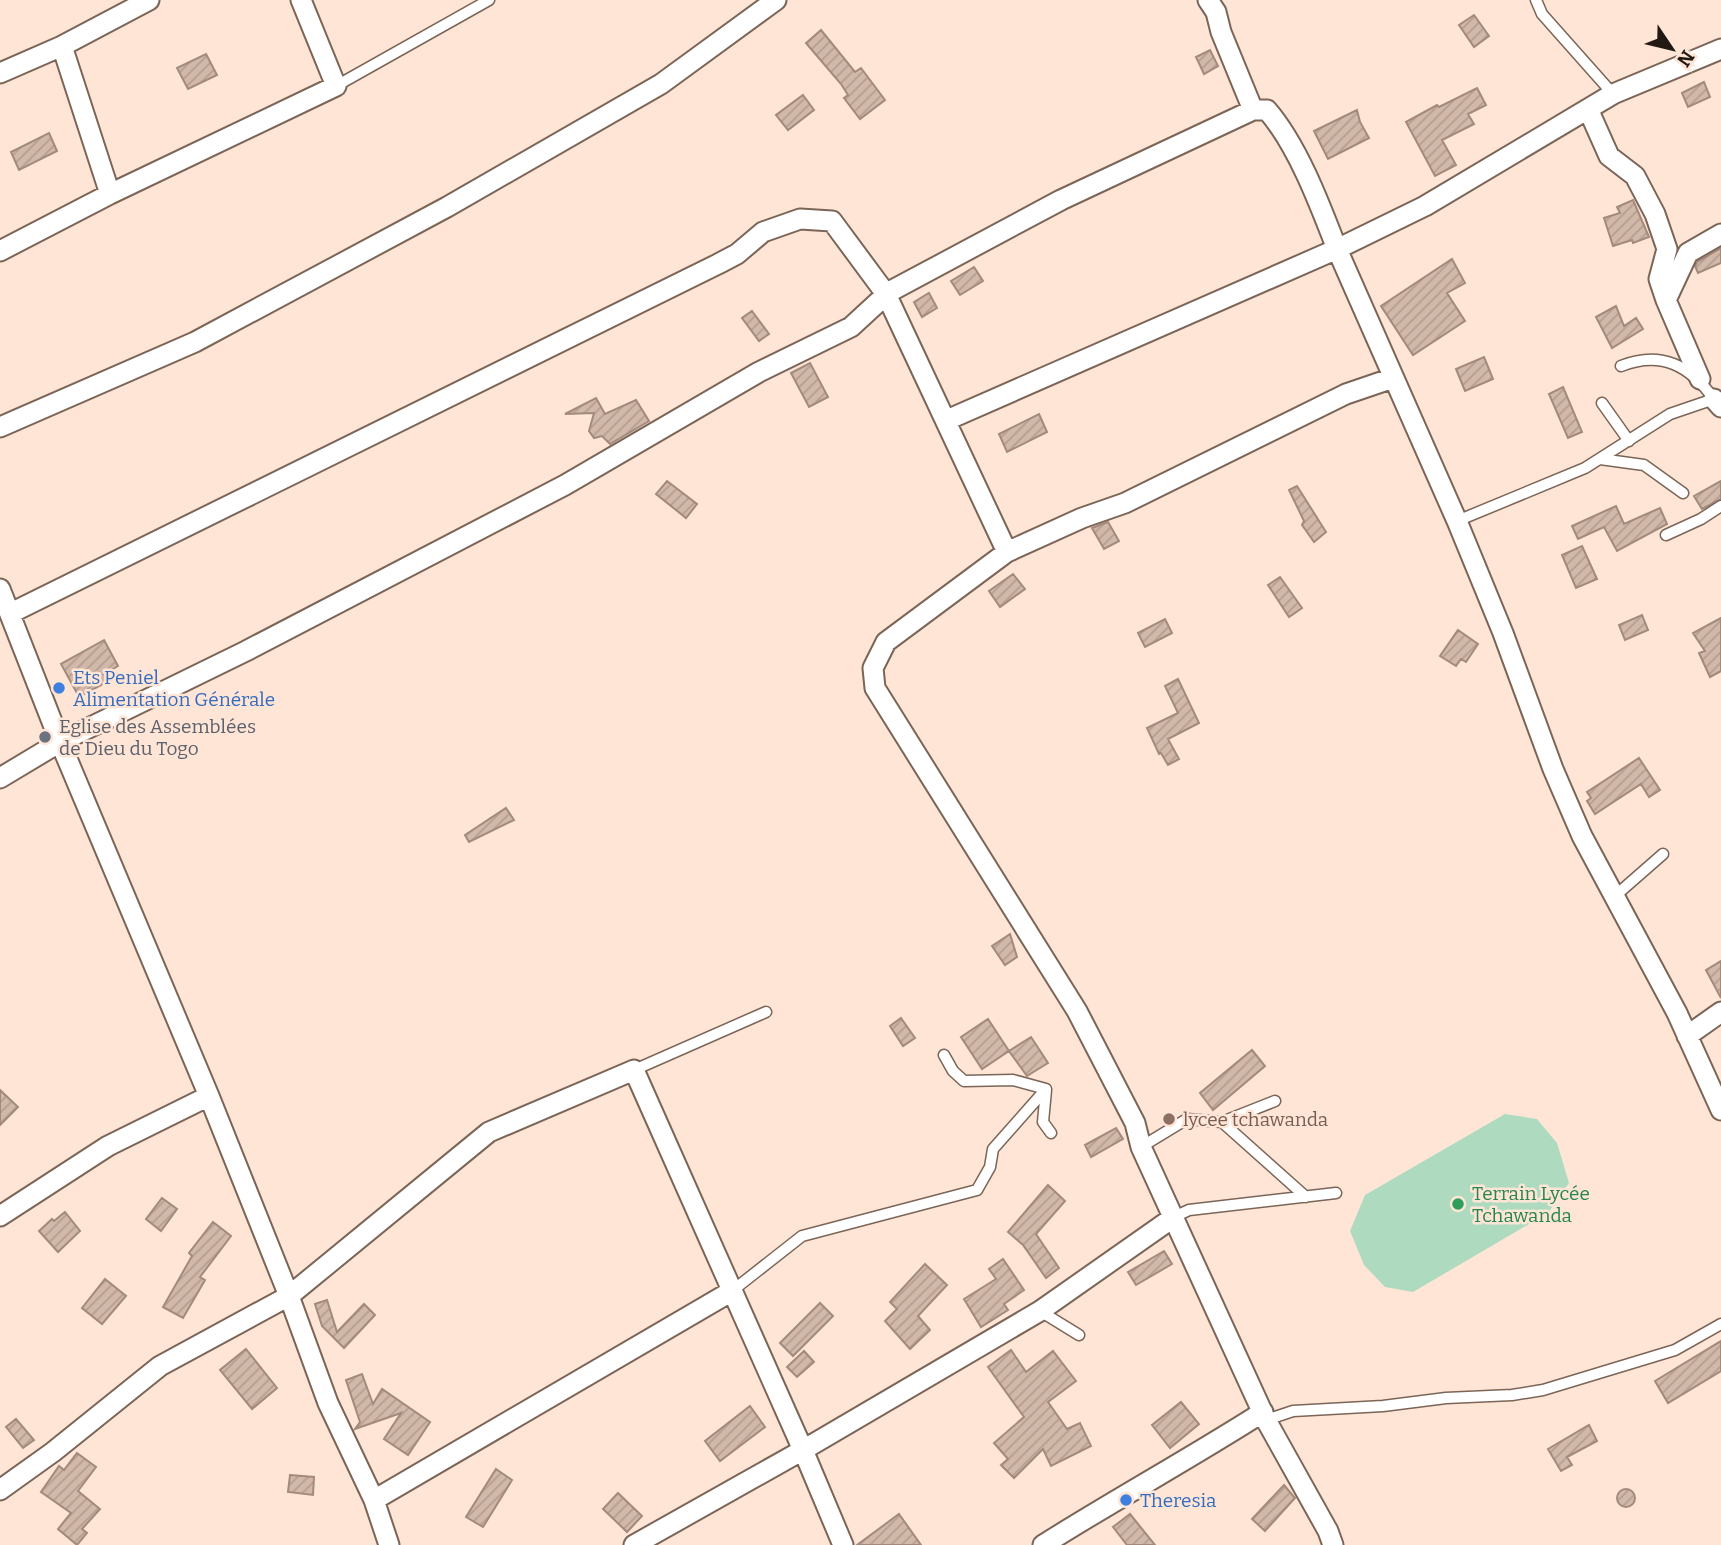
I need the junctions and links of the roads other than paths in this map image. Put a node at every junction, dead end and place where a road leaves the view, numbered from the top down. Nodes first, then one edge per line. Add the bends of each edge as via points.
1 (149, 0) edge
2 (302, 0) edge
3 (489, 0) edge
4 (776, 0) edge
5 (1208, 0) edge
6 (1536, 0) edge
7 (62, 46) junction
8 (1721, 49) edge
9 (0, 73) edge
10 (336, 86) junction
11 (1613, 94) junction
12 (1588, 109) junction
13 (1253, 110) junction
14 (110, 194) junction
15 (1721, 234) edge
16 (1337, 249) junction
17 (0, 251) edge
18 (886, 294) junction
19 (1666, 300) junction
20 (1621, 366) dead end
21 (1393, 378) junction
22 (1700, 379) junction
23 (1602, 403) dead end
24 (1719, 404) edge
25 (947, 420) junction
26 (0, 427) edge
27 (1629, 441) junction
28 (1600, 459) junction
29 (1683, 493) dead end
30 (1721, 506) edge
31 (1457, 521) junction
32 (1666, 535) dead end
33 (1007, 552) junction
34 (0, 589) edge
35 (11, 613) junction
36 (60, 742) junction
37 (0, 778) edge
38 (1663, 854) dead end
39 (1615, 896) junction
40 (766, 1012) dead end
41 (1721, 1012) edge
42 (1687, 1036) junction
43 (944, 1055) dead end
44 (634, 1070) junction
45 (1046, 1089) junction
46 (209, 1096) junction
47 (1275, 1101) dead end
48 (1721, 1110) edge
49 (1222, 1122) junction
50 (1051, 1133) dead end
51 (1141, 1147) junction
52 (1336, 1193) dead end
53 (1306, 1197) junction
54 (0, 1216) edge
55 (1174, 1217) junction
56 (732, 1291) junction
57 (289, 1296) junction
58 (1040, 1311) junction
59 (1721, 1324) edge
60 (1079, 1335) dead end
61 (1264, 1416) junction
62 (803, 1450) junction
63 (0, 1490) edge
64 (373, 1500) junction
65 (389, 1545) edge
66 (634, 1545) edge
67 (843, 1545) edge
68 (1043, 1545) edge
69 (1333, 1545) edge

1 - 7 street
2 - 10 street
3 - 10 lane
4 - 26 street via 661,83 447,207 195,342
5 - 13 street
6 - 11 lane via 1542,14
7 - 9 street
7 - 14 street
8 - 11 street
10 - 14 street
11 - 12 street
12 - 16 street via 1425,206
12 - 19 street via 1609,156 1635,176 1656,214 1667,249 1659,279
13 - 16 street via 1267,110 1277,122
13 - 18 street via 1061,200
14 - 17 street
15 - 19 street via 1688,253
16 - 21 street
16 - 25 street
18 - 25 street
18 - 35 street via 832,220 800,219 763,232 718,264
18 - 36 street via 851,327 759,372 565,485
19 - 22 street
20 - 22 lane via 1640,358 1676,364
21 - 31 street
21 - 33 street via 1346,394 1125,503
22 - 24 lane
23 - 27 lane
24 - 27 lane via 1671,414
25 - 33 street
27 - 28 lane
28 - 29 lane via 1644,465
28 - 31 lane
30 - 32 lane
31 - 39 street via 1553,769
33 - 51 street via 886,642 873,668 875,688 1077,1011 1135,1123
34 - 35 street
35 - 36 street
36 - 37 street
36 - 46 street
38 - 39 lane
39 - 42 street
40 - 44 lane
41 - 42 street
42 - 48 street
43 - 45 lane via 964,1080 1013,1080
44 - 56 street
44 - 57 street via 489,1132
45 - 50 lane via 1043,1122
45 - 56 lane via 993,1149 990,1167 977,1190 802,1236
46 - 54 street via 108,1146
46 - 57 street
47 - 49 lane
49 - 51 lane via 1186,1119
49 - 53 lane
51 - 55 street
52 - 53 lane
53 - 55 lane via 1189,1210
55 - 58 street
55 - 61 street
56 - 62 street
56 - 64 street
57 - 63 street via 160,1366
57 - 64 street via 328,1403
58 - 60 lane
58 - 62 street
59 - 61 lane via 1675,1350 1543,1390
61 - 68 street
61 - 69 street
62 - 66 street
62 - 67 street
64 - 65 street

